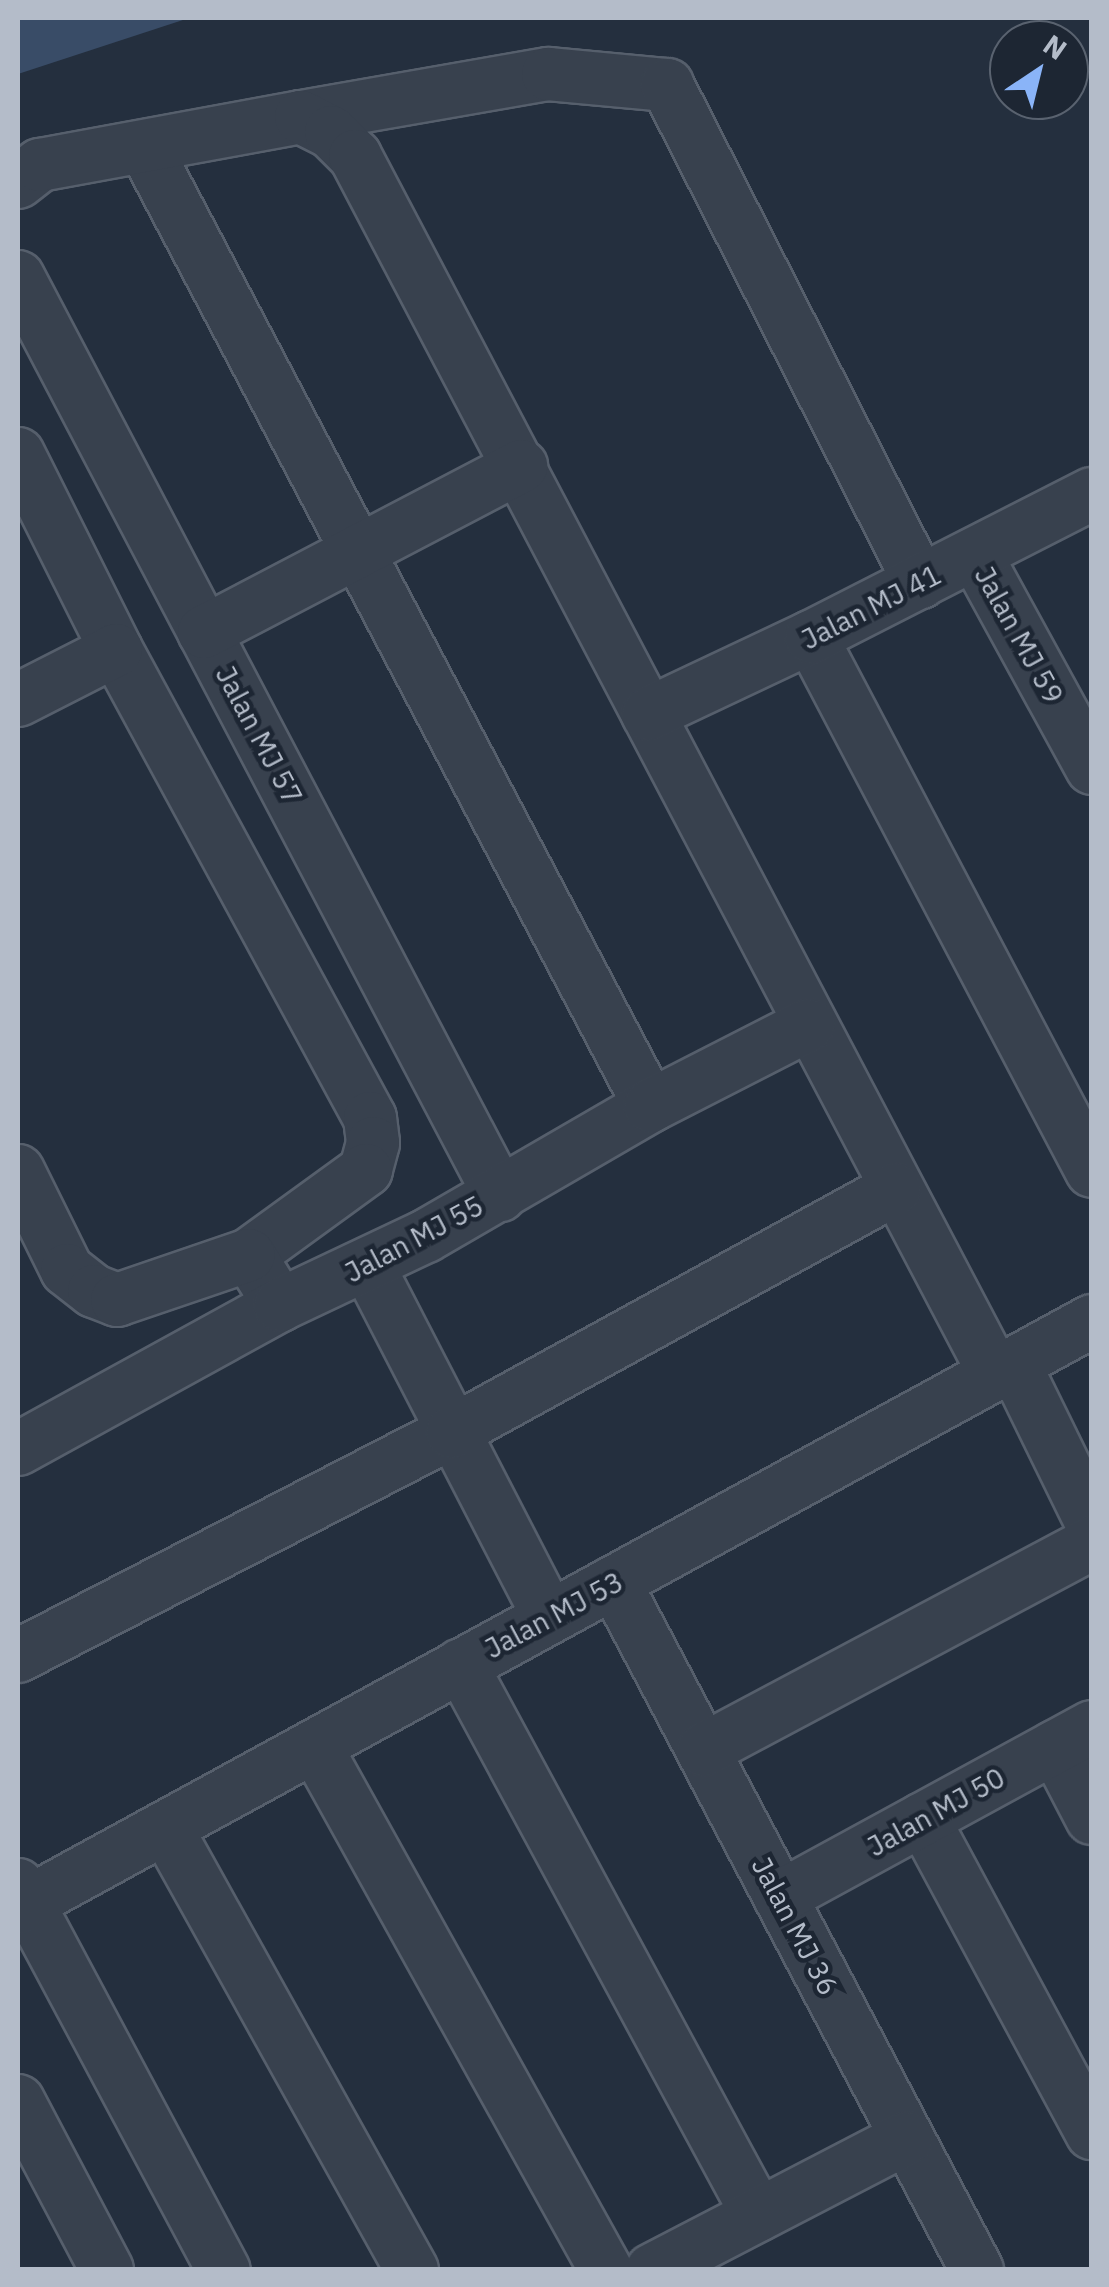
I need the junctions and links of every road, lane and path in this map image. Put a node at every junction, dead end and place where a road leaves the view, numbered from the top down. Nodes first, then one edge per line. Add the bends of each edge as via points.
1 (301, 117) junction
2 (145, 148) junction
3 (28, 174) edge
4 (18, 276) edge
5 (18, 454) edge
6 (521, 466) junction
7 (1092, 494) edge
8 (356, 551) junction
9 (975, 554) junction
10 (920, 582) junction
11 (204, 632) junction
12 (811, 638) junction
13 (116, 650) junction
14 (18, 700) edge
15 (648, 714) junction
16 (1092, 768) edge
17 (808, 1025) junction
18 (650, 1106) junction
19 (1092, 1171) edge
20 (18, 1172) edge
21 (895, 1188) junction
22 (500, 1195) junction
23 (249, 1255) junction
24 (368, 1266) junction
25 (280, 1305) junction
26 (1092, 1321) edge
27 (1004, 1369) junction
28 (452, 1432) junction
29 (18, 1449) edge
30 (1092, 1523) edge
31 (1092, 1543) edge
32 (614, 1582) junction
33 (549, 1618) junction
34 (18, 1656) edge
35 (461, 1666) junction
36 (1073, 1737) edge
37 (315, 1746) junction
38 (703, 1750) junction
39 (1092, 1818) edge
40 (923, 1819) junction
41 (166, 1828) junction
42 (780, 1896) junction
43 (21, 1899) edge
44 (18, 2104) edge
45 (1092, 2133) edge
46 (907, 2138) junction
47 (758, 2215) junction
48 (108, 2270) edge
49 (224, 2270) edge
50 (412, 2270) edge
51 (606, 2270) edge
52 (652, 2270) edge
53 (977, 2270) edge

1 - 2 street
1 - 6 street via 331,132 355,156
1 - 10 street via 548,74 668,85
2 - 3 street
2 - 8 street
4 - 11 street, Jalan MJ 57
5 - 13 street
6 - 8 street
6 - 15 street
7 - 9 street, Jalan MJ 41
8 - 11 street
8 - 18 street
9 - 10 street, Jalan MJ 41
9 - 16 street, Jalan MJ 59
10 - 12 street, Jalan MJ 41
11 - 22 street, Jalan MJ 57
12 - 15 street, Jalan MJ 41
12 - 19 street
13 - 14 street
13 - 23 street via 370,1118 366,1170
15 - 17 street
17 - 18 street, Jalan MJ 55
17 - 21 street
18 - 22 street, Jalan MJ 55
20 - 23 street via 68,1270 118,1300
21 - 27 street
21 - 28 street
22 - 24 street, Jalan MJ 55
23 - 25 street
24 - 25 street, Jalan MJ 55
24 - 28 street
25 - 29 street, Jalan MJ 55
26 - 27 street, Jalan MJ 53
27 - 30 street
27 - 32 street, Jalan MJ 53
28 - 33 street
28 - 34 street
31 - 38 street
32 - 33 street, Jalan MJ 53
32 - 38 street, Jalan MJ 36
33 - 35 street, Jalan MJ 53
35 - 37 street, Jalan MJ 53
35 - 47 street
36 - 39 street
36 - 40 street, Jalan MJ 50
37 - 41 street, Jalan MJ 53
37 - 51 street
38 - 42 street, Jalan MJ 36
40 - 42 street, Jalan MJ 50
40 - 45 street
41 - 43 street, Jalan MJ 53
41 - 50 street
42 - 46 street, Jalan MJ 36
43 - 49 street
44 - 48 street
46 - 47 street
46 - 53 street, Jalan MJ 36
47 - 52 street

